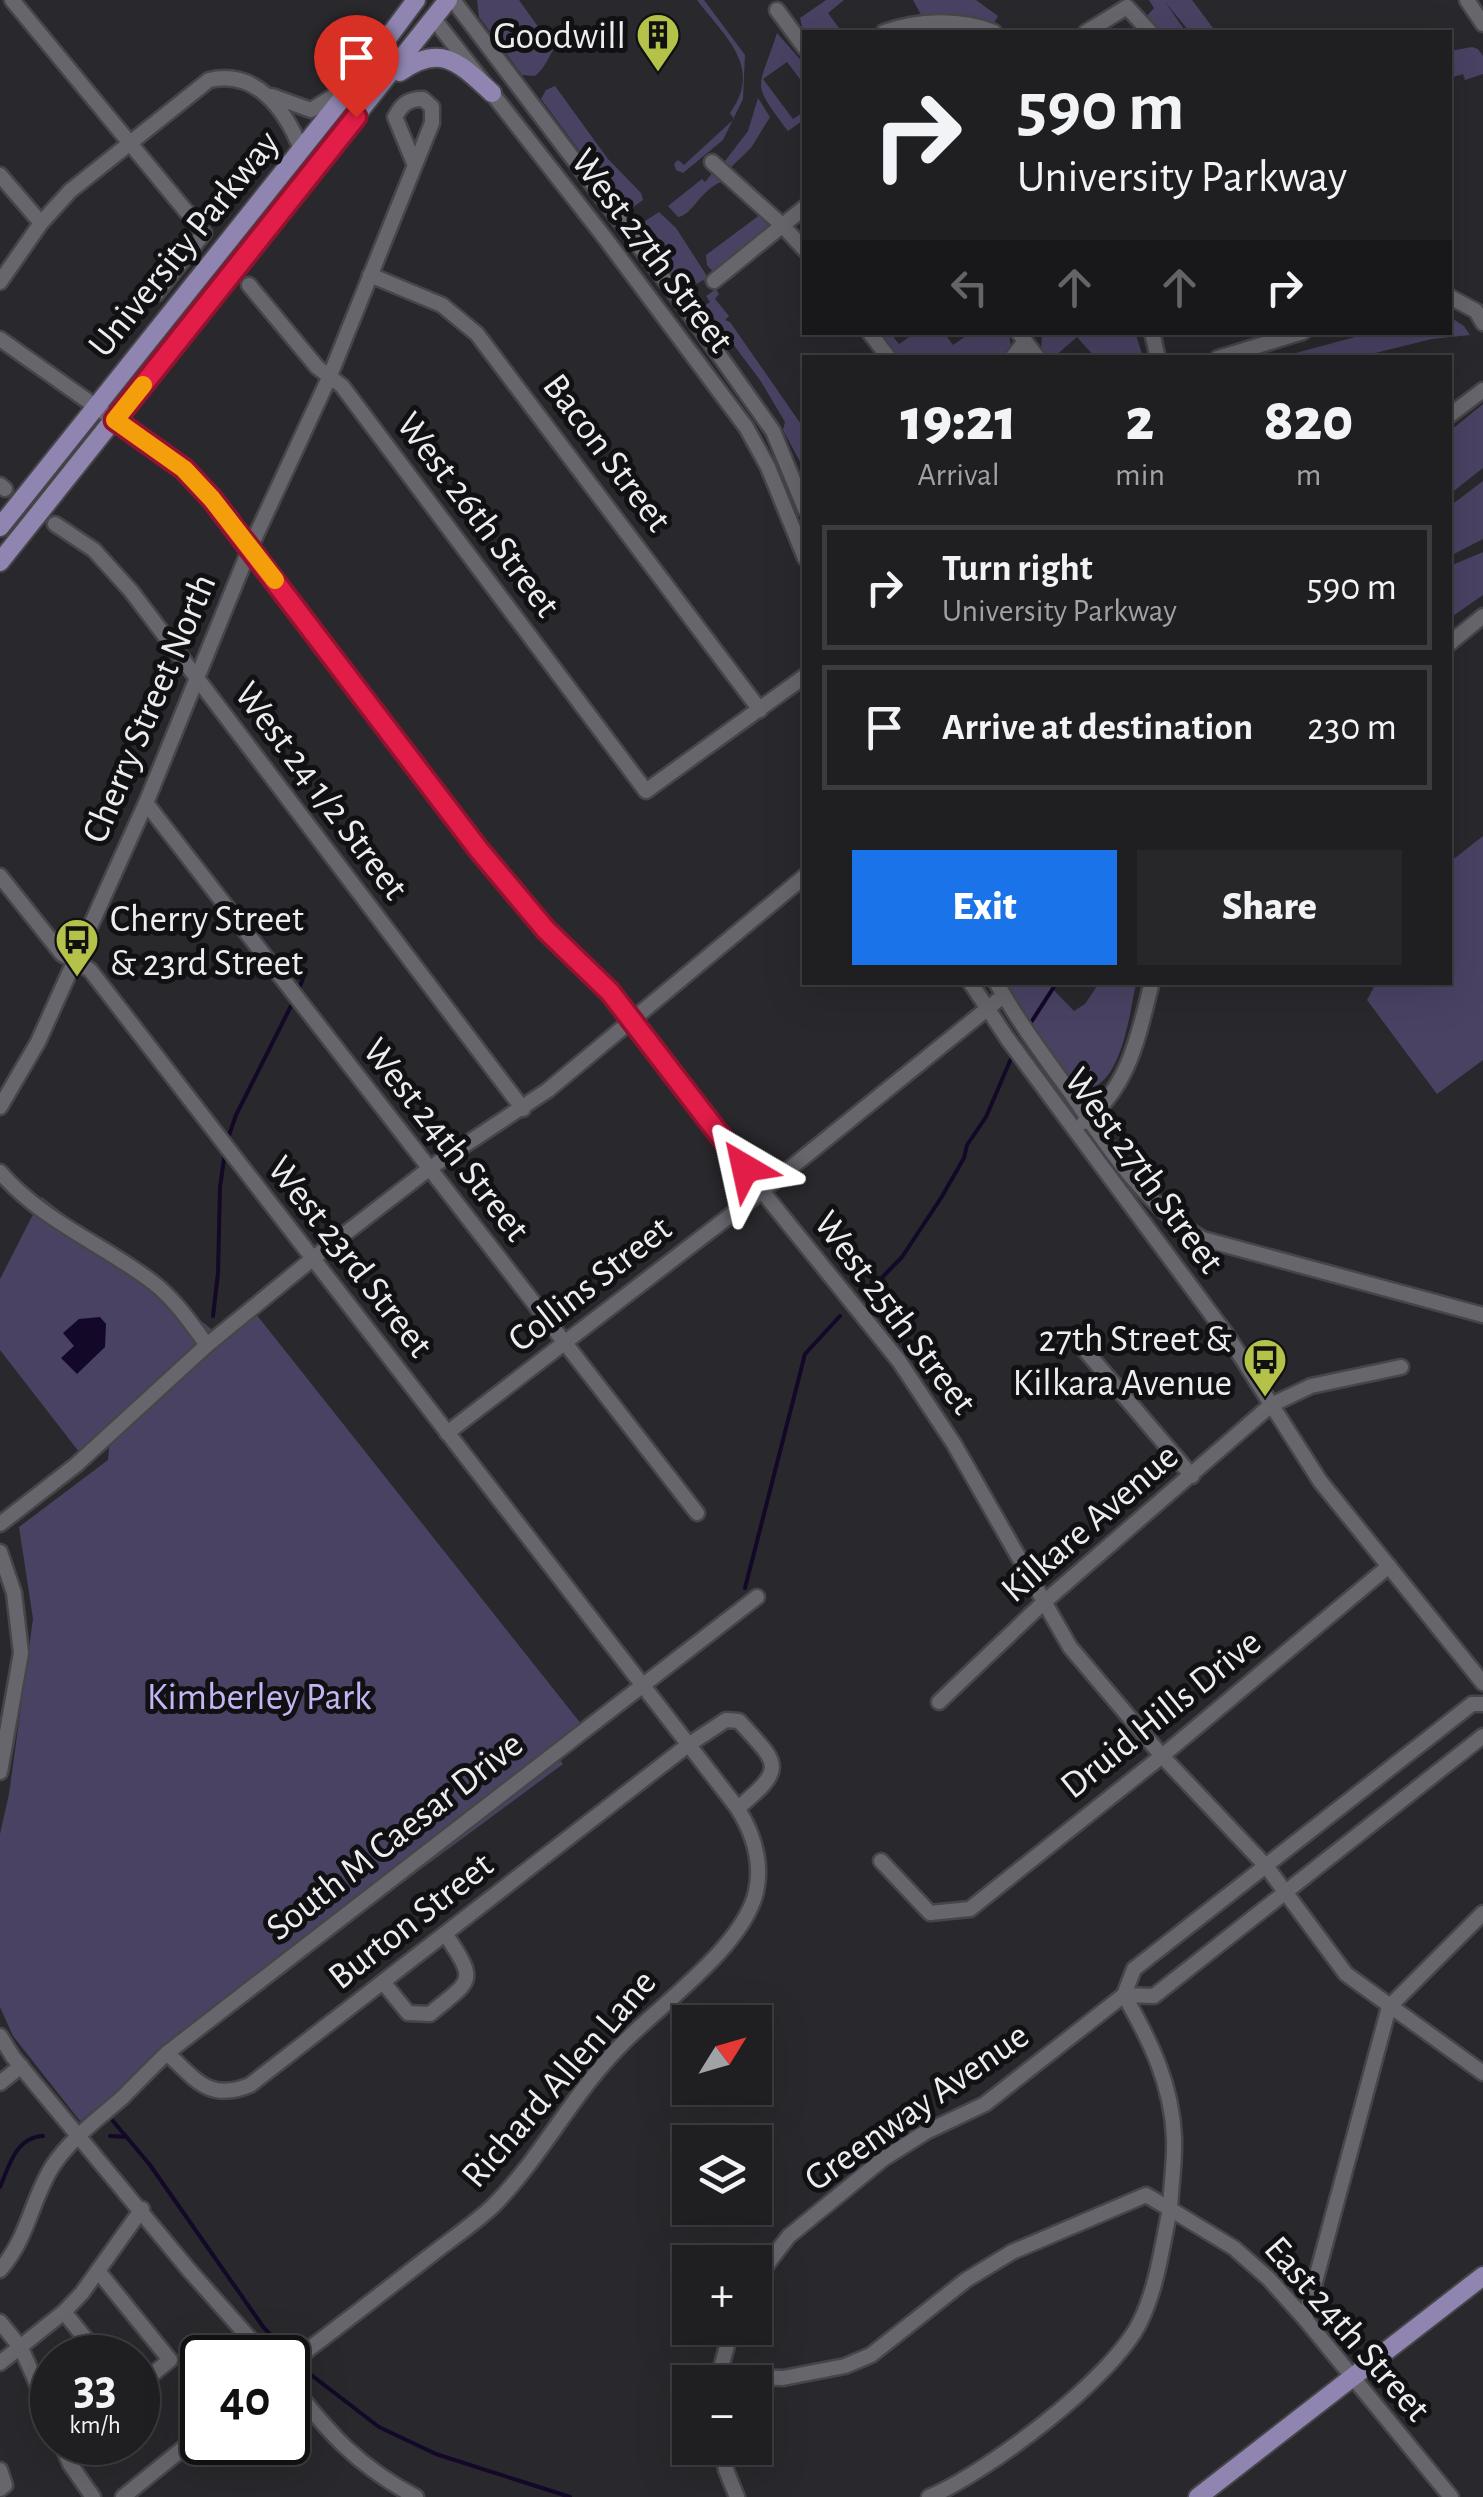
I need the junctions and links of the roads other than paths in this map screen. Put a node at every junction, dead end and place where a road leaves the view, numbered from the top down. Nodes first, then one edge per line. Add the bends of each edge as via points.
1 (12, 0) edge
2 (417, 0) edge
3 (451, 0) edge
4 (1468, 0) edge
5 (776, 10) dead end
6 (434, 19) junction
7 (1483, 24) edge
8 (897, 30) edge
9 (988, 30) edge
10 (1089, 30) edge
11 (1148, 30) edge
12 (802, 44) edge
13 (352, 86) junction
14 (380, 86) junction
15 (264, 92) junction
16 (492, 93) junction
17 (130, 140) junction
18 (301, 148) junction
19 (712, 162) dead end
20 (414, 163) dead end
21 (0, 175) edge
22 (802, 209) edge
23 (41, 223) junction
24 (782, 225) junction
25 (802, 247) edge
26 (370, 275) junction
27 (714, 281) dead end
28 (0, 282) edge
29 (249, 285) dead end
30 (156, 294) dead end
31 (1452, 297) edge
32 (1483, 323) edge
33 (871, 335) edge
34 (1020, 335) edge
35 (1293, 335) edge
36 (0, 339) edge
37 (887, 355) edge
38 (1036, 355) edge
39 (1228, 355) edge
40 (329, 378) junction
41 (1483, 390) edge
42 (94, 406) junction
43 (1452, 413) edge
44 (115, 420) junction
45 (802, 502) edge
46 (55, 524) dead end
47 (0, 527) edge
48 (250, 548) junction
49 (802, 551) edge
50 (0, 562) edge
51 (1483, 616) edge
52 (1452, 641) edge
53 (802, 678) edge
54 (197, 680) junction
55 (760, 710) junction
56 (146, 803) junction
57 (0, 876) edge
58 (802, 878) edge
59 (74, 959) junction
60 (972, 985) edge
61 (1151, 985) edge
62 (1000, 989) edge
63 (986, 1008) junction
64 (630, 1018) junction
65 (0, 1107) edge
66 (523, 1109) junction
67 (1088, 1119) junction
68 (1075, 1130) junction
69 (430, 1168) junction
70 (0, 1172) edge
71 (762, 1191) junction
72 (311, 1260) junction
73 (1483, 1315) edge
74 (1073, 1336) dead end
75 (564, 1344) junction
76 (207, 1345) junction
77 (1402, 1368) dead end
78 (1271, 1406) junction
79 (447, 1433) junction
80 (1192, 1476) junction
81 (697, 1513) dead end
82 (0, 1524) edge
83 (0, 1552) edge
84 (1389, 1566) junction
85 (758, 1597) dead end
86 (1043, 1603) junction
87 (1483, 1683) edge
88 (642, 1685) junction
89 (939, 1702) dead end
90 (1483, 1704) edge
91 (1483, 1736) edge
92 (688, 1744) junction
93 (1162, 1756) junction
94 (0, 1772) edge
95 (738, 1808) junction
96 (882, 1861) dead end
97 (1266, 1866) junction
98 (1286, 1892) junction
99 (1483, 1912) edge
100 (446, 1935) junction
101 (383, 1982) junction
102 (1124, 1995) junction
103 (1389, 2007) junction
104 (0, 2036) edge
105 (167, 2053) junction
106 (21, 2066) junction
107 (1483, 2073) edge
108 (0, 2083) edge
109 (80, 2136) junction
110 (142, 2209) junction
111 (1170, 2210) junction
112 (772, 2258) edge
113 (0, 2270) edge
114 (98, 2271) junction
115 (1483, 2276) edge
116 (64, 2312) junction
117 (1305, 2319) junction
118 (0, 2322) edge
119 (83, 2335) edge
120 (150, 2335) edge
121 (247, 2335) edge
122 (20, 2348) junction
123 (160, 2348) edge
124 (310, 2348) edge
125 (0, 2363) edge
126 (160, 2368) edge
127 (30, 2370) edge
128 (772, 2378) edge
129 (1353, 2379) junction
130 (310, 2407) edge
131 (180, 2451) edge
132 (71, 2465) edge
133 (725, 2465) edge
134 (0, 2470) edge
135 (0, 2489) edge
136 (93, 2497) edge
137 (122, 2497) edge
138 (416, 2497) edge
139 (737, 2497) edge
140 (928, 2497) edge
141 (1198, 2497) edge
142 (1451, 2497) edge

1 - 17 street
2 - 6 main road, West 27th Street
2 - 13 main road, University Parkway
3 - 6 main road, University Parkway
3 - 45 street, West 27th Street via 773,431
4 - 7 street
5 - 12 street
6 - 14 main road, University Parkway
6 - 16 street, West 27th Street
8 - 9 street via 935,22
10 - 11 street via 1127,7
13 - 15 street via 311,110
13 - 18 main road, University Parkway
14 - 16 main road via 418,59 442,56
14 - 44 main road, University Parkway
15 - 17 street via 241,78 209,80
15 - 18 street via 291,123
16 - 49 street, West 27th Street via 746,427
17 - 23 street
17 - 30 street via 204,233
18 - 42 main road, University Parkway
19 - 24 street
20 - 26 street, Cherry Street North
21 - 23 street
22 - 24 street
23 - 28 street
24 - 25 street
24 - 27 street
26 - 40 street, Cherry Street North
26 - 55 street, Bacon Street via 442,305 478,334
29 - 40 street, West 26th Street
31 - 32 street via 1476,310
33 - 37 street
34 - 38 street
35 - 39 street
36 - 42 street, West 25th Street
40 - 48 street, Cherry Street North
40 - 55 street, West 26th Street via 342,386 646,791
41 - 43 street
42 - 44 street, West 25th Street
42 - 47 main road, University Parkway
44 - 48 street, West 25th Street via 184,469
44 - 50 main road, University Parkway
46 - 54 street, West 24 1/2 Street via 105,560
48 - 54 street, Cherry Street North
48 - 64 street, West 25th Street via 479,850
51 - 52 street
53 - 55 street
54 - 56 street, Cherry Street North
54 - 66 street, West 24 1/2 Street
56 - 59 street, Cherry Street North
56 - 69 street, West 24th Street
57 - 59 street, West 23rd Street via 62,954
58 - 64 street
59 - 65 street, Cherry Street North
59 - 72 street, West 23rd Street via 90,970
60 - 63 street, West 27th Street
61 - 67 street via 1131,1063
62 - 63 street, Collins Street
62 - 67 street, West 27th Street
63 - 68 street, West 27th Street
63 - 71 street, Collins Street
64 - 66 street
64 - 71 street, West 25th Street
66 - 69 street
67 - 68 street
67 - 73 street, West 27th Street via 1145,1194 1203,1239
68 - 78 street, West 27th Street via 1229,1338
69 - 72 street
69 - 75 street, West 24th Street
70 - 76 street via 56,1222 154,1282
71 - 75 street, Collins Street
71 - 86 street, West 25th Street via 899,1362 954,1444
72 - 76 street
72 - 79 street, West 23rd Street
74 - 80 street
75 - 79 street, Collins Street
75 - 81 street, West 24th Street
76 - 82 street via 76,1465
77 - 78 street, Kilkare Avenue via 1311,1386
78 - 80 street, Kilkare Avenue
78 - 84 street, West 27th Street via 1320,1481
79 - 88 street, West 23rd Street
80 - 86 street, Kilkare Avenue
83 - 94 street via 14,1593 21,1653
84 - 87 street, West 27th Street
84 - 93 street, Druid Hills Drive
85 - 88 street, South M Caesar Drive
86 - 89 street, Kilkare Avenue
86 - 93 street, West 25th Street via 1070,1647
88 - 92 street, Richard Allen Lane
88 - 105 street, South M Caesar Drive
90 - 97 street, Greenway Avenue via 1472,1704
91 - 98 street, Greenway Avenue
92 - 95 street, Richard Allen Lane
92 - 95 street, Burton Street via 726,1720 739,1721 769,1754 774,1768 768,1784
92 - 100 street, Burton Street
93 - 96 street, Druid Hills Drive via 970,1909 930,1913
93 - 97 street, West 25th Street
95 - 124 street, Richard Allen Lane via 757,1851 756,1892 725,1949 619,2046 492,2207
97 - 98 street, West 25th Street
97 - 102 street, Greenway Avenue via 1134,1969
98 - 102 street, Greenway Avenue via 1154,1996
98 - 103 street, West 25th Street via 1346,1974
99 - 103 street
100 - 101 street, Burton Street
100 - 101 street via 468,1978 430,2014 408,2013
101 - 105 street, Burton Street via 250,2085 229,2094 204,2087
102 - 111 street via 1151,2041 1166,2086 1174,2136
102 - 112 street, Greenway Avenue via 985,2104 883,2159 789,2236
103 - 107 street, West 25th Street
103 - 117 street
104 - 106 street
105 - 109 street, South M Caesar Drive
106 - 108 street
106 - 109 street
109 - 110 street
109 - 113 street, South M Caesar Drive via 49,2172
110 - 114 street
110 - 121 street
111 - 117 street, East 24th Street via 1234,2248
111 - 128 street via 1146,2194 1012,2252 871,2355
111 - 140 street via 1151,2293 1114,2362 986,2466
114 - 116 street
114 - 120 street
115 - 129 main road
116 - 119 street
116 - 122 street
117 - 129 street, East 24th Street
118 - 122 street
122 - 125 street
122 - 127 street
123 - 126 street via 170,2360
129 - 141 main road
129 - 142 street, East 24th Street
130 - 138 street via 351,2455
131 - 137 street
132 - 136 street
133 - 139 street
134 - 135 street

